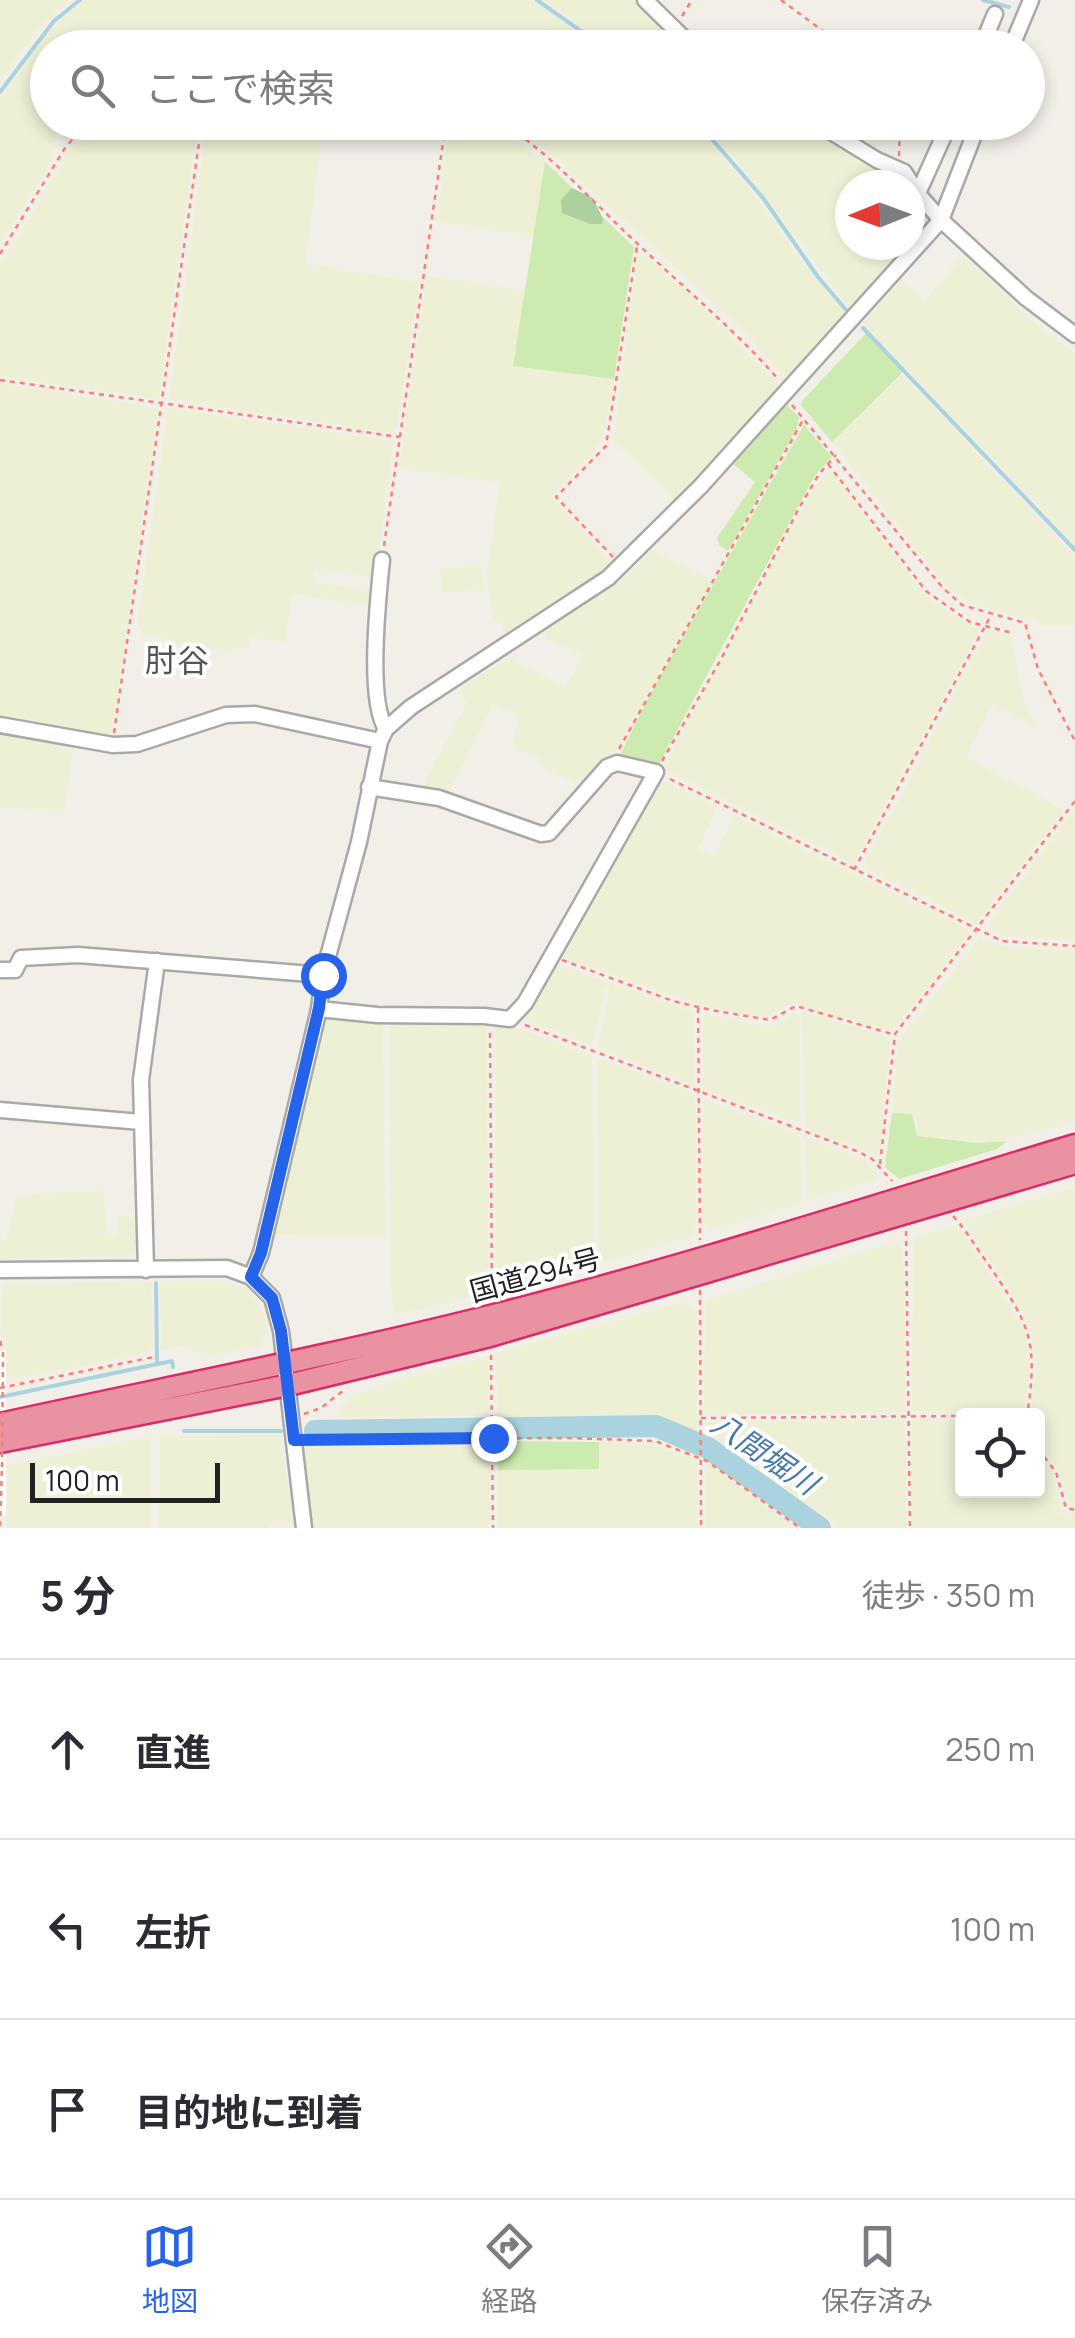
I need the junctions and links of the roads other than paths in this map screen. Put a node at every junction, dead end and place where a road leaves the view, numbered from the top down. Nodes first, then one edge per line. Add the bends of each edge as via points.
1 (646, 0) edge
2 (1031, 0) edge
3 (995, 14) dead end
4 (674, 30) edge
5 (988, 30) edge
6 (1018, 30) edge
7 (844, 140) edge
8 (942, 140) edge
9 (971, 140) edge
10 (900, 170) edge
11 (925, 177) edge
12 (925, 201) edge
13 (941, 220) junction
14 (1075, 335) edge
15 (382, 560) road end
16 (0, 725) edge
17 (383, 735) junction
18 (369, 787) junction
19 (156, 961) junction
20 (0, 970) edge
21 (323, 975) junction
22 (319, 1008) junction
23 (0, 1110) edge
24 (141, 1122) junction
25 (1075, 1145) edge
26 (1075, 1164) edge
27 (901, 1206) junction
28 (0, 1270) edge
29 (146, 1270) junction
30 (251, 1277) junction
31 (286, 1374) junction
32 (0, 1424) edge
33 (0, 1442) edge
34 (304, 1528) edge

1 - 4 street
2 - 6 street
3 - 5 street
7 - 10 street
8 - 11 street
9 - 13 street
12 - 13 street
13 - 14 street
13 - 17 street via 621,566 411,707
15 - 17 street via 376,704
16 - 17 street via 137,744 241,714
17 - 18 street
18 - 21 street
18 - 22 street via 438,798 541,834 607,767 656,772 510,1020
19 - 20 street via 78,954 20,958 16,970
19 - 21 street
19 - 24 street
21 - 22 street
22 - 30 street
23 - 24 street
24 - 29 street
25 - 27 highway, 国道294号
26 - 27 highway, 国道294号
27 - 31 highway, 国道294号
27 - 31 highway, 国道294号 via 490,1336
28 - 29 street
29 - 30 street via 226,1268
30 - 31 street via 272,1298
31 - 32 highway, 国道294号
31 - 33 highway, 国道294号
31 - 34 street

